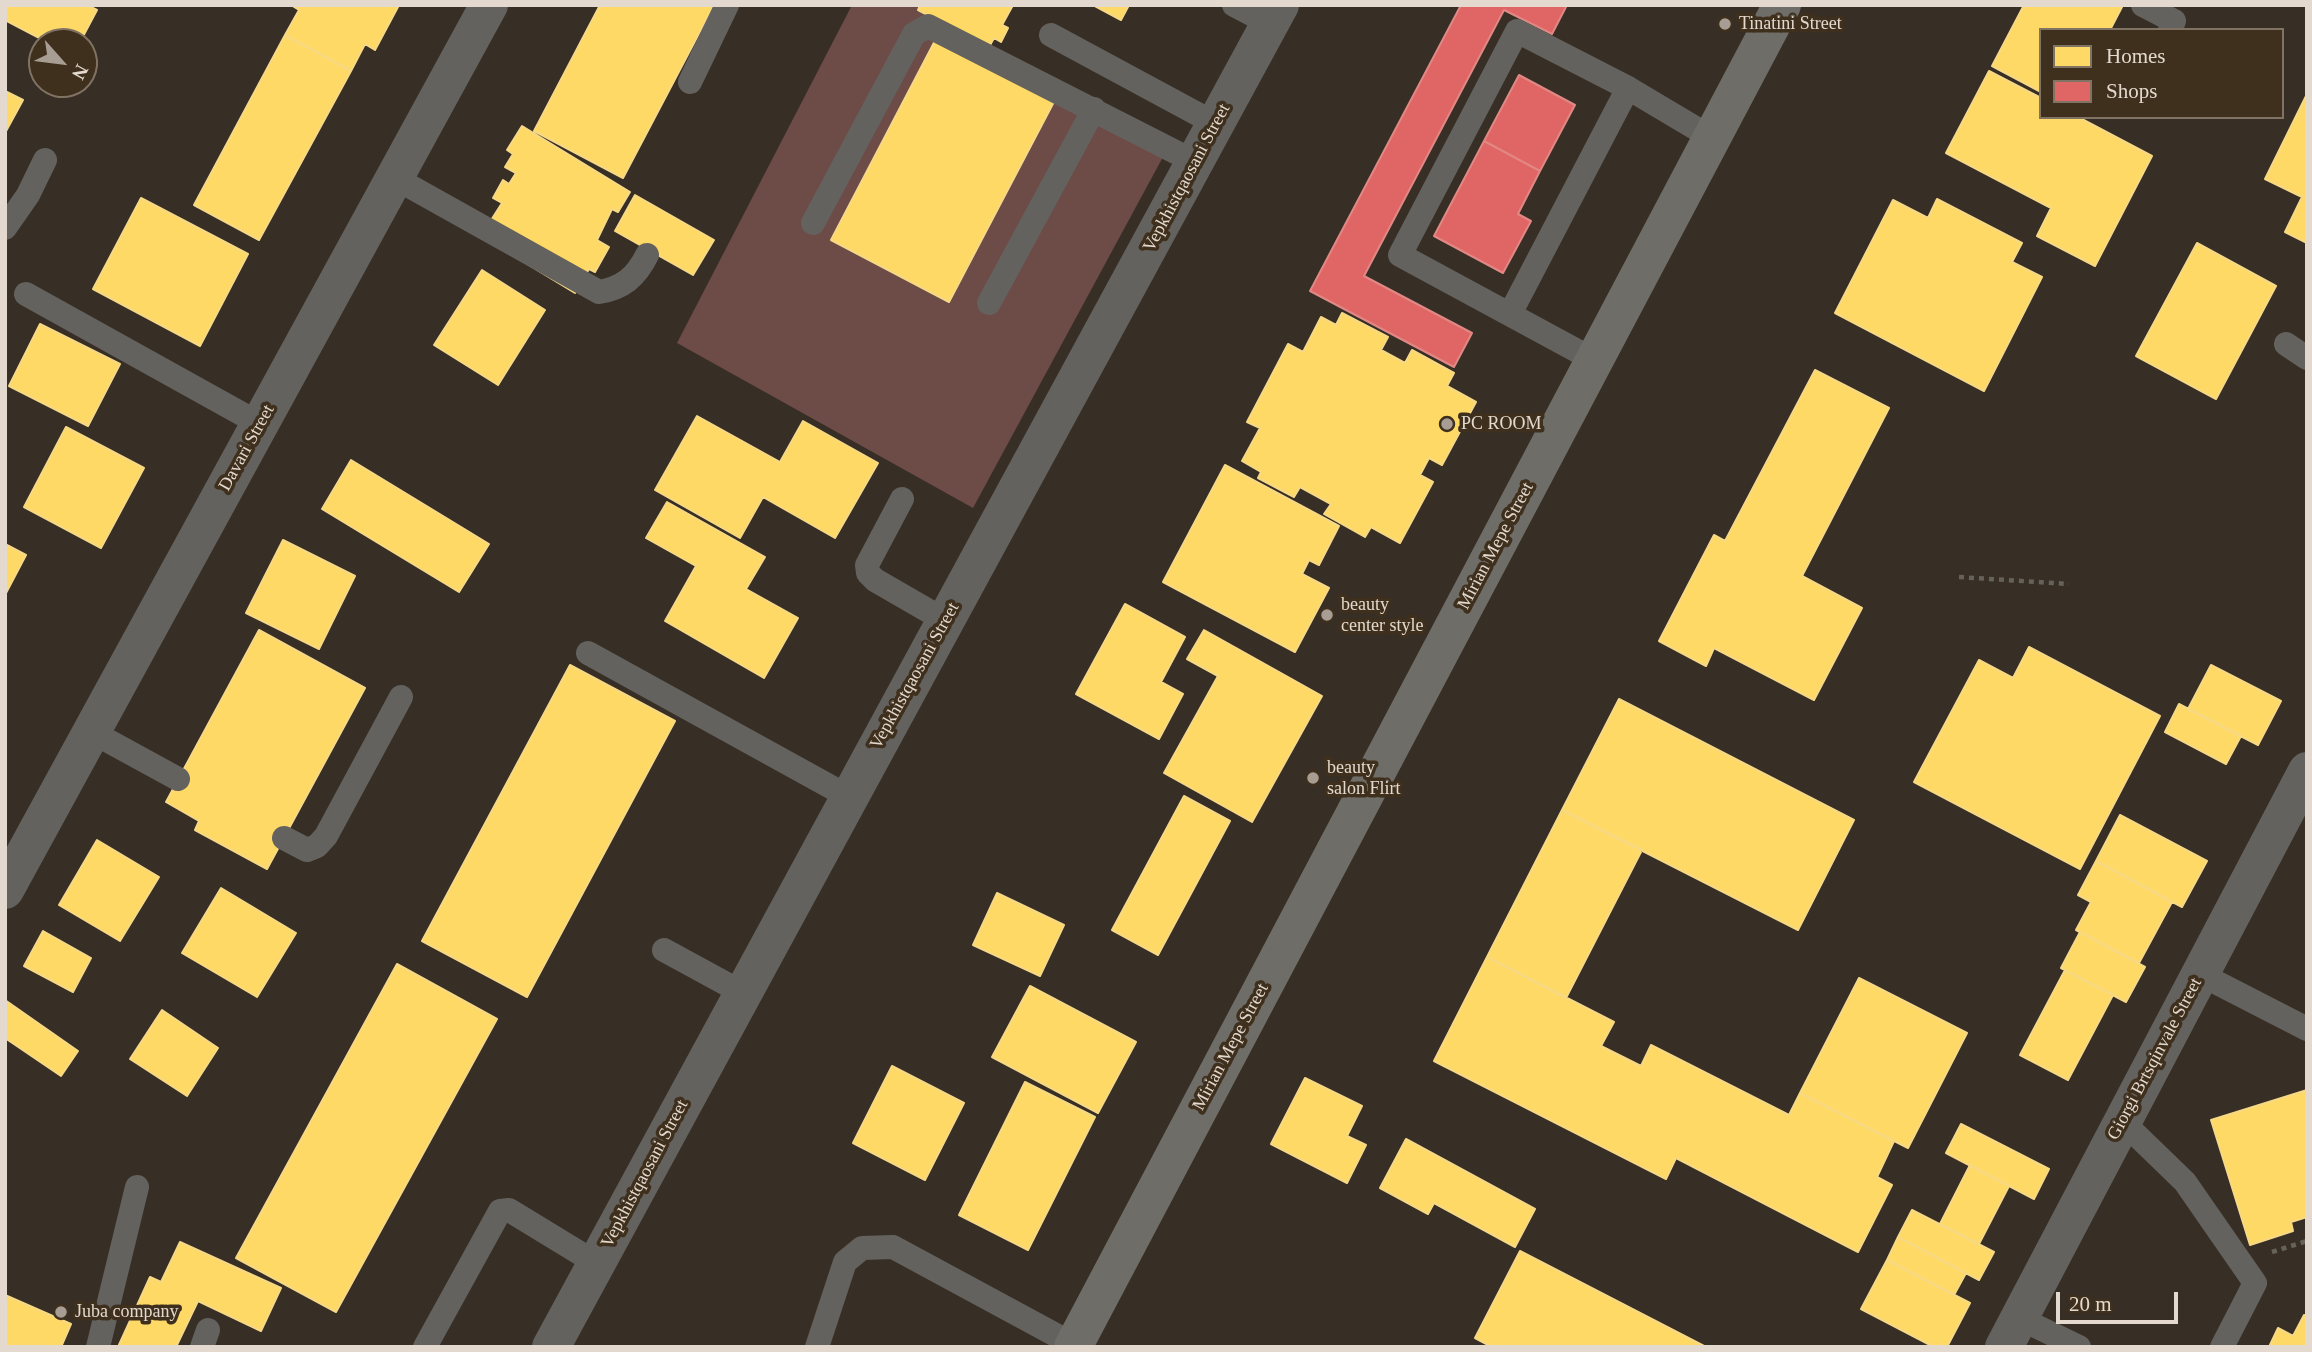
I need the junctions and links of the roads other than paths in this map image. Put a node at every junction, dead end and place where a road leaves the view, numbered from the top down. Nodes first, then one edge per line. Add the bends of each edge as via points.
1 (489, 5) edge
2 (727, 5) edge
3 (1234, 5) edge
4 (1782, 5) edge
5 (2143, 5) edge
6 (1275, 15) edge
7 (2170, 28) edge
8 (1051, 35) dead end
9 (690, 82) dead end
10 (1628, 88) junction
11 (1094, 110) junction
12 (1216, 124) junction
13 (1712, 138) junction
14 (45, 160) dead end
15 (1195, 162) junction
16 (395, 178) junction
17 (813, 223) dead end
18 (5, 228) edge
19 (647, 255) dead end
20 (26, 294) dead end
21 (989, 303) dead end
22 (1511, 312) junction
23 (1594, 360) junction
24 (260, 424) junction
25 (902, 499) dead end
26 (946, 621) junction
27 (588, 653) dead end
28 (401, 697) dead end
29 (92, 732) junction
30 (178, 779) dead end
31 (2302, 790) edge
32 (849, 797) junction
33 (284, 838) dead end
34 (5, 890) edge
35 (664, 950) dead end
36 (2200, 974) junction
37 (743, 993) junction
38 (2307, 1029) edge
39 (2123, 1121) junction
40 (137, 1187) dead end
41 (596, 1263) junction
42 (2012, 1332) edge
43 (1075, 1346) edge
44 (97, 1347) edge
45 (425, 1347) edge
46 (551, 1347) edge
47 (817, 1347) edge
48 (2079, 1347) edge
49 (2222, 1347) edge

1 - 16 street, Davari Street
2 - 9 lane
3 - 6 lane
4 - 13 main road, Mirian Mepe Street
5 - 7 lane via 2174,21
6 - 12 street, Vepkhistqaosani Street
8 - 12 lane
10 - 13 lane
10 - 22 lane
10 - 22 lane via 1517,31 1400,255
11 - 15 lane
11 - 17 lane via 928,26 914,34
11 - 21 lane
12 - 15 street, Vepkhistqaosani Street
13 - 23 main road, Mirian Mepe Street
14 - 18 lane
15 - 26 street, Vepkhistqaosani Street
16 - 19 lane via 599,292 618,288 639,272
16 - 24 street, Davari Street
20 - 24 lane
22 - 23 lane
23 - 43 main road, Mirian Mepe Street
24 - 29 street, Davari Street
25 - 26 lane via 867,565 868,573
26 - 32 street, Vepkhistqaosani Street
27 - 32 lane
28 - 33 lane via 327,836 307,849
29 - 30 lane
29 - 34 street, Davari Street
31 - 36 street, Giorgi Brtsqinvale Street
32 - 37 street, Vepkhistqaosani Street
35 - 37 lane
36 - 38 lane
36 - 39 street, Giorgi Brtsqinvale Street
37 - 41 street, Vepkhistqaosani Street
39 - 42 street, Giorgi Brtsqinvale Street
39 - 49 lane via 2185,1182 2255,1283
40 - 44 lane
41 - 45 lane via 509,1210 500,1210
41 - 46 street, Vepkhistqaosani Street
42 - 48 lane
43 - 47 lane via 893,1247 862,1248 845,1262

